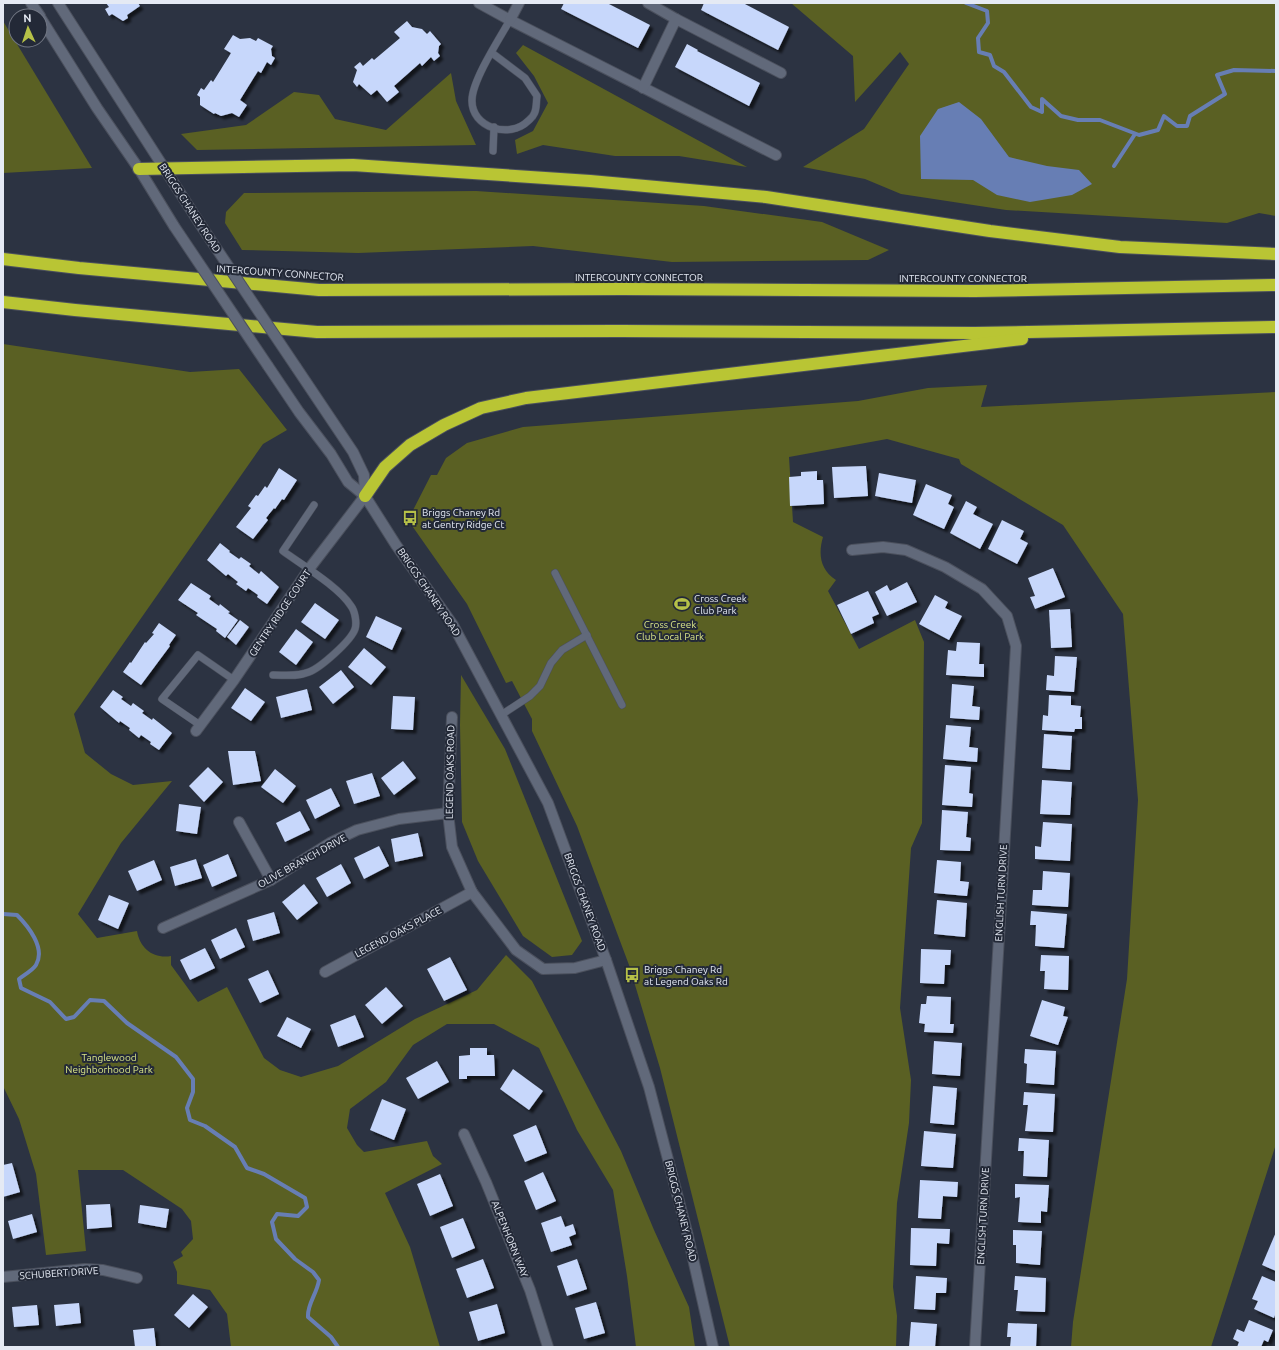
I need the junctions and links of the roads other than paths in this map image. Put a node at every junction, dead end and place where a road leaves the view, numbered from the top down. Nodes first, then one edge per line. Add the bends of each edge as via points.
1 (58, 3) edge
2 (479, 3) edge
3 (519, 3) edge
4 (648, 3) edge
5 (676, 19) junction
6 (510, 20) junction
7 (48, 29) edge
8 (492, 53) junction
9 (781, 73) dead end
10 (643, 88) junction
11 (494, 127) junction
12 (493, 151) dead end
13 (776, 154) dead end
14 (164, 168) junction
15 (139, 169) junction
16 (1276, 254) edge
17 (3, 259) edge
18 (1276, 285) edge
19 (3, 302) edge
20 (1276, 327) edge
21 (1095, 330) junction
22 (365, 496) junction
23 (314, 505) dead end
24 (852, 550) dead end
25 (309, 570) junction
26 (555, 573) dead end
27 (587, 636) junction
28 (273, 675) dead end
29 (234, 680) junction
30 (622, 705) dead end
31 (501, 715) junction
32 (452, 717) dead end
33 (198, 728) joint
34 (448, 813) junction
35 (239, 822) dead end
36 (272, 880) junction
37 (472, 892) junction
38 (163, 928) dead end
39 (606, 960) junction
40 (325, 972) dead end
41 (464, 1134) dead end
42 (3, 1277) edge
43 (137, 1278) dead end
44 (548, 1347) edge
45 (713, 1347) edge
46 (976, 1347) edge

1 - 14 street, BRIGGS CHANEY ROAD
2 - 6 street
3 - 6 street
4 - 5 street
5 - 9 street
5 - 10 street
6 - 8 lane
6 - 10 street
7 - 15 street, BRIGGS CHANEY ROAD
8 - 11 lane via 474,86 471,101 475,116 486,126
8 - 11 lane via 525,78 537,96 534,115 524,125 508,130
10 - 13 street
11 - 12 lane
14 - 15 highway
14 - 16 highway via 353,165 590,181 766,197 990,231 1120,247
14 - 22 street, BRIGGS CHANEY ROAD, bridge via 353,452 364,475
15 - 22 street, BRIGGS CHANEY ROAD, bridge via 174,226 299,412 348,482
17 - 18 highway, INTERCOUNTY CONNECTOR via 319,290 975,291
19 - 21 highway via 317,332 975,333
20 - 21 highway
21 - 22 highway via 526,398 481,408 444,424 410,445 385,467
22 - 25 street, GENTRY RIDGE COURT
22 - 31 street, BRIGGS CHANEY ROAD via 396,545 453,625
23 - 25 lane via 283,551
24 - 46 street, ENGLISH TURN DRIVE via 883,547 906,550 945,566 982,589 1007,616 1016,646
25 - 28 lane via 344,596 352,607 355,629 347,642 328,660 309,672 298,676
25 - 29 street, GENTRY RIDGE COURT
26 - 27 lane
27 - 30 lane
27 - 31 lane via 562,650 551,663 540,686 530,696
29 - 33 street, GENTRY RIDGE COURT
29 - 33 lane via 198,655 162,699
31 - 39 street, BRIGGS CHANEY ROAD via 548,803
32 - 34 street, LEGEND OAKS ROAD
34 - 36 street, OLIVE BRANCH DRIVE via 399,819 357,830 330,843
34 - 37 street, LEGEND OAKS ROAD via 452,847
35 - 36 street
36 - 38 street, OLIVE BRANCH DRIVE
37 - 39 street, LEGEND OAKS ROAD via 516,950 543,969 575,968
37 - 40 street, LEGEND OAKS PLACE
39 - 45 street, BRIGGS CHANEY ROAD via 649,1087 687,1232
41 - 44 street, ALPENHORN WAY via 530,1290
42 - 43 street, SCHUBERT DRIVE via 85,1269 103,1270

